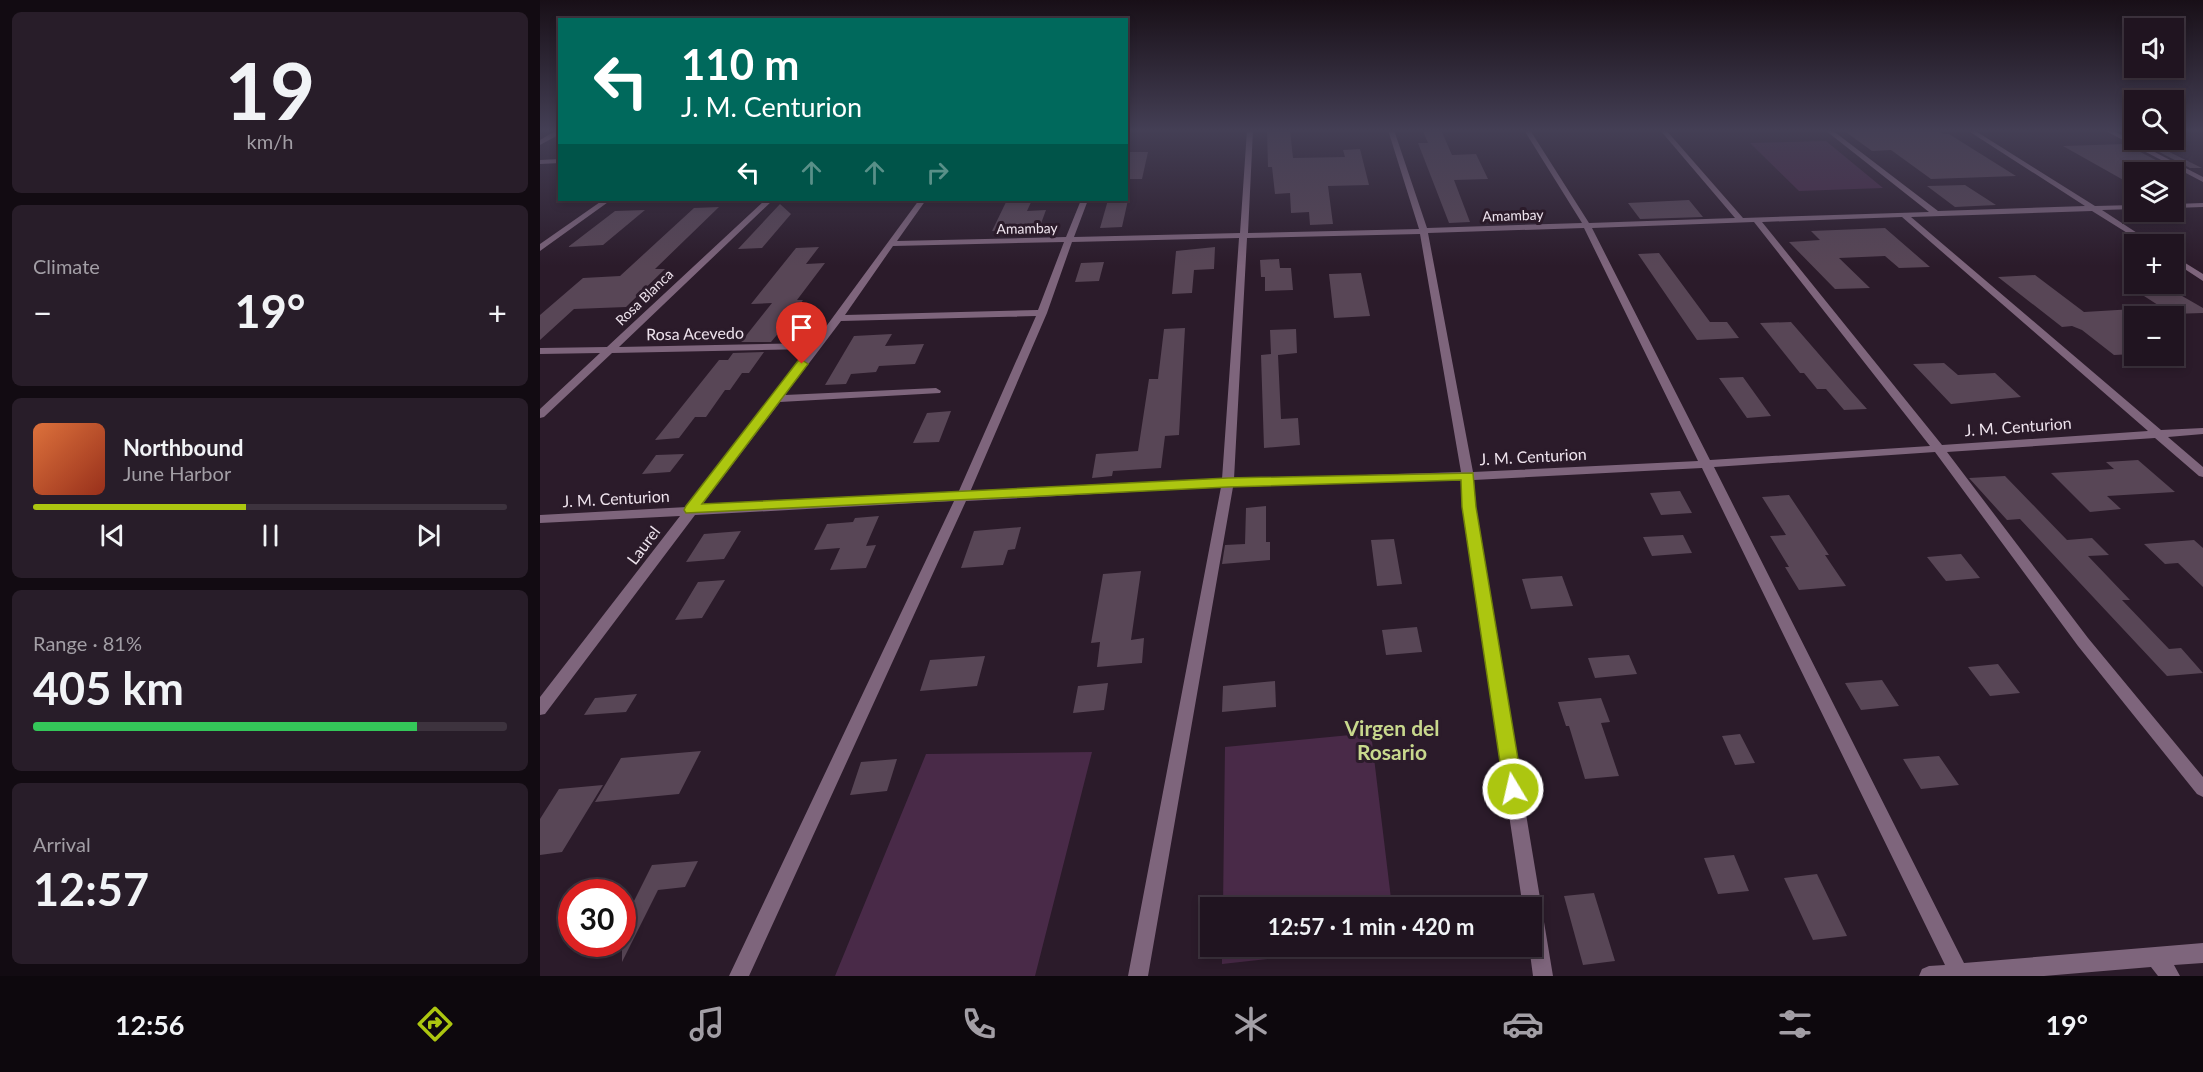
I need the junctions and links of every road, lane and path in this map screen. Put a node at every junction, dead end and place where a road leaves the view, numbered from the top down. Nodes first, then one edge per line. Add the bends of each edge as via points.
1 (1246, 176) edge
2 (1406, 176) edge
3 (1556, 176) edge
4 (1703, 176) edge
5 (1887, 176) edge
6 (2042, 176) edge
7 (606, 201) edge
8 (768, 201) edge
9 (921, 201) edge
10 (1084, 201) edge
11 (2203, 205) edge
12 (2184, 206) edge
13 (2124, 207) edge
14 (2093, 208) junction
15 (1937, 214) junction
16 (1904, 215) junction
17 (1756, 220) junction
18 (1742, 221) junction
19 (1588, 227) junction
20 (1424, 231) junction
21 (2134, 234) edge
22 (1241, 236) junction
23 (1067, 240) junction
24 (891, 244) junction
25 (540, 248) edge
26 (2184, 266) edge
27 (2203, 278) edge
28 (1042, 313) junction
29 (838, 318) junction
30 (815, 346) junction
31 (612, 349) junction
32 (540, 351) edge
33 (936, 391) dead end
34 (776, 399) junction
35 (540, 415) edge
36 (2203, 431) edge
37 (2158, 434) junction
38 (1938, 448) junction
39 (1706, 464) junction
40 (2203, 473) edge
41 (1468, 476) junction
42 (1228, 483) junction
43 (962, 497) junction
44 (691, 510) junction
45 (540, 519) edge
46 (540, 709) edge
47 (2203, 789) edge
48 (2203, 953) edge
49 (2155, 957) junction
50 (1959, 974) junction
51 (739, 976) edge
52 (1138, 976) edge
53 (1543, 976) edge
54 (1929, 976) edge
55 (2170, 976) edge

1 - 22 street
2 - 20 street
3 - 19 street
4 - 18 street
5 - 15 street
6 - 14 street
7 - 25 street
8 - 31 street, Rosa Blanca
9 - 24 street, Laurel
10 - 23 street
11 - 12 street
13 - 14 street, Amambay
14 - 15 street, Amambay
14 - 21 street
15 - 16 street, Amambay
16 - 17 street, Amambay
16 - 37 street
17 - 18 street, Amambay
17 - 38 street
18 - 19 street, Amambay
19 - 20 street, Amambay
19 - 39 street
20 - 22 street, Amambay
20 - 41 street
22 - 23 street, Amambay
22 - 42 street
23 - 24 street, Amambay
23 - 28 street
24 - 29 street, Laurel
26 - 27 street
28 - 29 street
28 - 43 street
29 - 30 street, Laurel
30 - 31 street, Rosa Acevedo
30 - 34 street, Laurel
31 - 32 street, Rosa Acevedo
31 - 35 street, Rosa Blanca
33 - 34 street
34 - 44 street, Laurel
36 - 37 street, J. M. Centurion
37 - 38 street, J. M. Centurion
37 - 40 street
38 - 39 street, J. M. Centurion
38 - 47 street via 2083,642
39 - 41 street, J. M. Centurion
39 - 50 street
41 - 42 street, J. M. Centurion
41 - 53 street via 1469,507
42 - 43 street, J. M. Centurion
42 - 52 street
43 - 44 street, J. M. Centurion
43 - 51 street
44 - 45 street, J. M. Centurion
44 - 46 street, Laurel
48 - 49 street
49 - 50 street
49 - 55 street
50 - 54 street

